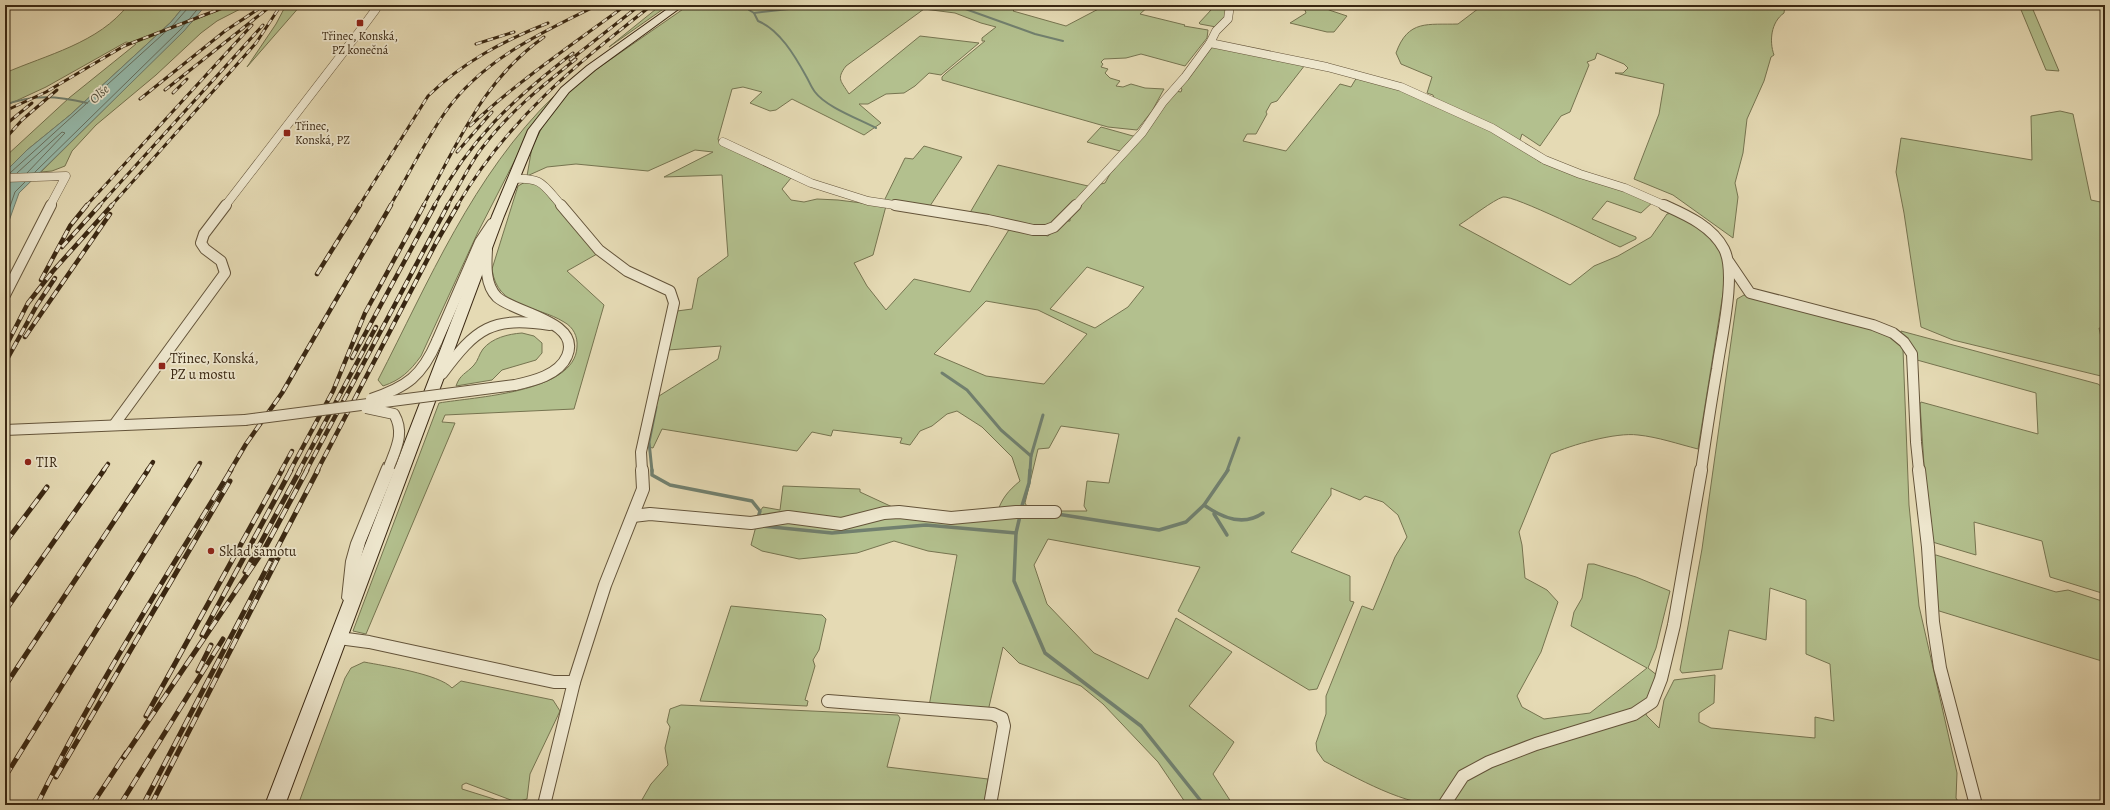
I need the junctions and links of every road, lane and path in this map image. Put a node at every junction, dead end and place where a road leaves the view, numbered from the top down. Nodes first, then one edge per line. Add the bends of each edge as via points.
1 (376, 5) edge
2 (679, 5) edge
3 (1230, 5) edge
4 (1210, 43) junction
5 (723, 142) dead end
6 (5, 178) edge
7 (513, 179) junction
8 (498, 216) junction
9 (487, 249) junction
10 (1729, 262) junction
11 (5, 295) edge
12 (556, 327) junction
13 (438, 378) junction
14 (344, 407) junction
15 (114, 426) junction
16 (5, 430) edge
17 (389, 467) joint
18 (1055, 512) dead end
19 (632, 516) junction
20 (349, 610) junction
21 (339, 638) junction
22 (574, 682) junction
23 (828, 701) dead end
24 (275, 805) edge
25 (544, 805) edge
26 (990, 805) edge
27 (1444, 805) edge
28 (1976, 805) edge

1 - 15 street via 376,9 359,32 204,234 201,243 204,249 221,261 225,273
2 - 7 main road via 591,68 565,90 534,130
3 - 4 street via 1228,19 1216,30
4 - 5 street via 1142,133 1065,217 1054,227 1046,230 1034,230 848,196 811,183
4 - 10 street via 1327,67 1374,79 1422,96 1492,128 1545,160 1642,195 1692,218 1720,241
6 - 11 street via 66,176
7 - 8 main road
7 - 19 street via 529,178 540,182 598,250 627,271 670,291 674,303 641,452 643,489
8 - 9 main road
8 - 14 street, bridge via 480,242 428,363 406,384 393,392
9 - 12 street via 488,280 497,297 512,306 548,319
9 - 13 main road
10 - 27 street via 1728,298 1692,526 1672,633 1661,679 1652,702 1634,714 1536,744 1488,762 1463,776
10 - 28 street via 1735,266 1740,282 1750,293 1873,325 1894,333 1912,354 1916,442 1928,547 1933,622 1940,668
12 - 13 street via 524,320 500,323 478,332 464,343
12 - 14 street, bridge via 566,334 568,354 560,366 543,378 515,385
13 - 20 main road
14 - 15 street, bridge via 245,420
14 - 17 street, bridge via 376,409 394,414 400,422 401,431
15 - 16 street
17 - 20 street via 358,543 353,561
18 - 19 street via 1020,512 951,518 899,512 884,513 841,524 788,517 751,523 650,514
19 - 22 street via 605,585
20 - 21 main road
21 - 22 street via 554,682
21 - 24 main road
22 - 25 street
23 - 26 street via 993,714 1002,718 1004,726

